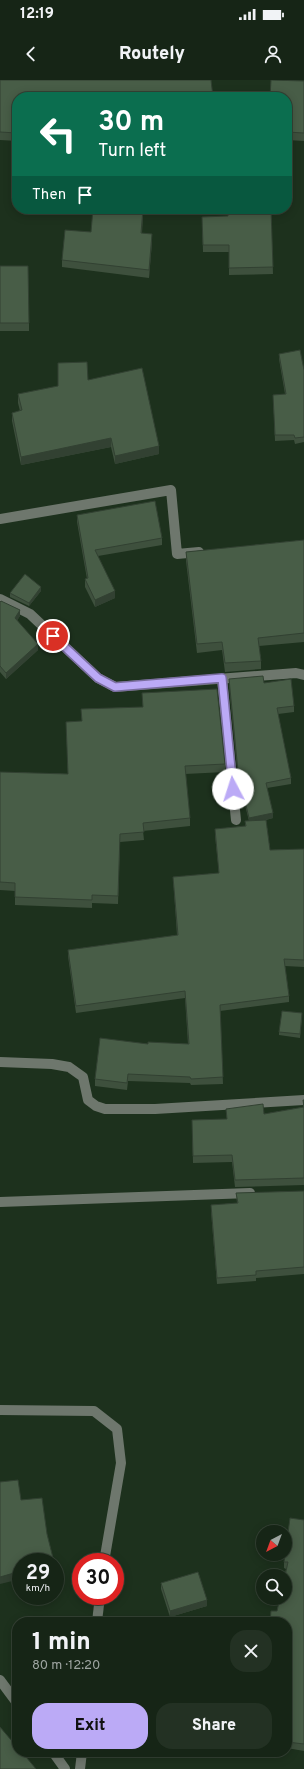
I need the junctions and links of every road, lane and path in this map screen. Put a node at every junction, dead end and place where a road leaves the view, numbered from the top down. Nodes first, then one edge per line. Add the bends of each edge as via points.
1 (0, 519) edge
2 (209, 551) edge
3 (0, 599) edge
4 (304, 675) edge
5 (222, 678) junction
6 (236, 820) dead end
7 (0, 1062) edge
8 (304, 1100) edge
9 (257, 1193) edge
10 (0, 1202) edge
11 (0, 1410) edge
12 (106, 1553) edge
13 (99, 1605) edge
14 (98, 1617) edge
15 (0, 1680) edge
16 (12, 1696) edge
17 (57, 1757) edge
18 (81, 1757) edge
19 (65, 1769) edge
20 (80, 1769) edge

1 - 2 street via 171,490 177,554
3 - 5 street via 30,614 98,678 115,687
4 - 5 street via 296,673
5 - 6 street
7 - 8 street via 69,1067 83,1077 88,1100 105,1109 155,1110
9 - 10 street
11 - 12 street via 94,1411 117,1429 121,1463
13 - 14 street
15 - 16 street
17 - 19 street
18 - 20 street

